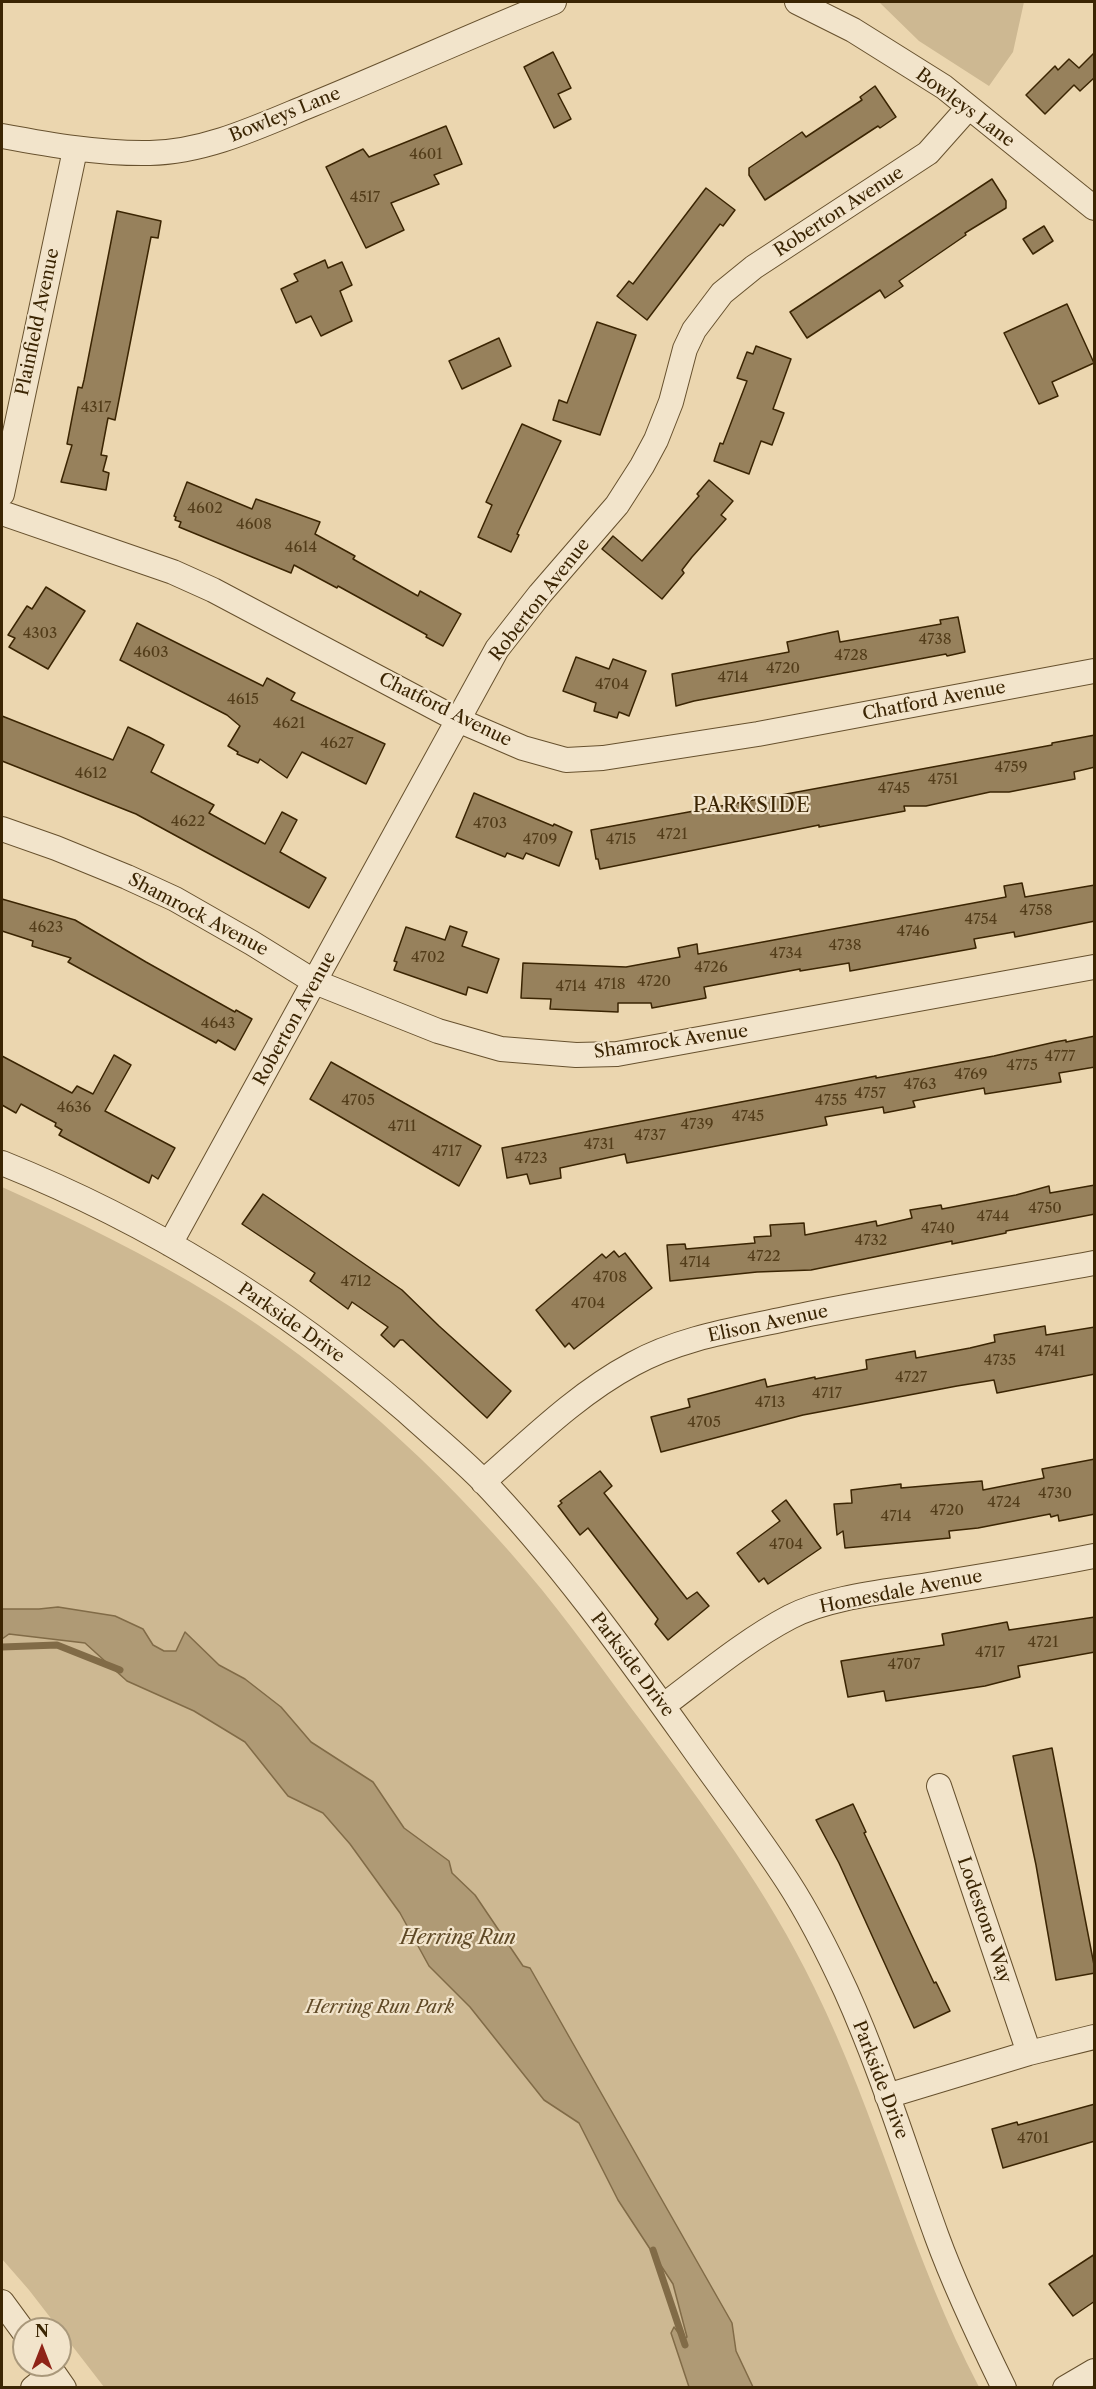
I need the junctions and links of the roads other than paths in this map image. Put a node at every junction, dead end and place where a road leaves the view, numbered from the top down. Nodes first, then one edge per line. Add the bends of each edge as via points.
1 (554, 2) edge
2 (797, 2) edge
3 (968, 108) junction
4 (2, 136) edge
5 (75, 150) junction
6 (1095, 208) edge
7 (2, 494) edge
8 (2, 513) edge
9 (1095, 671) edge
10 (458, 720) junction
11 (2, 830) edge
12 (1095, 967) edge
13 (315, 982) junction
14 (2, 1163) edge
15 (170, 1244) junction
16 (1095, 1263) edge
17 (483, 1482) junction
18 (1095, 1556) edge
19 (663, 1706) junction
20 (939, 1786) dead end
21 (1095, 2037) edge
22 (1029, 2053) junction
23 (888, 2096) junction
24 (2, 2302) edge
25 (13, 2317) edge
26 (1095, 2371) edge
27 (52, 2377) edge
28 (33, 2388) edge
29 (1004, 2388) edge
30 (1065, 2388) edge

1 - 5 street, Bowleys Lane via 219,141 152,153
2 - 3 street, Bowleys Lane via 853,30 934,81
3 - 6 street, Bowleys Lane
3 - 10 street, Roberton Avenue via 928,153 754,267 722,293 685,349 672,402 642,466 617,504 498,649
4 - 5 street, Bowleys Lane
5 - 7 street, Plainfield Avenue
8 - 10 street, Chatford Avenue via 173,572 213,590
9 - 10 street, Chatford Avenue via 758,734 603,758 566,760 547,756
10 - 13 street, Roberton Avenue
11 - 13 street, Shamrock Avenue via 56,848 175,899
12 - 13 street, Shamrock Avenue via 617,1054 576,1055 501,1049 438,1031
13 - 15 street, Roberton Avenue
14 - 15 street, Parkside Drive
15 - 17 street, Parkside Drive via 286,1316 362,1373
16 - 17 street, Elison Avenue via 822,1312 668,1348 612,1376 561,1413
17 - 19 street, Parkside Drive via 552,1561
18 - 19 street, Homesdale Avenue via 807,1610 752,1642
19 - 23 street, Parkside Drive via 788,1882 813,1924 846,1992
20 - 22 street, Lodestone Way
21 - 22 street
22 - 23 street
23 - 29 street, Parkside Drive via 939,2243
24 - 25 street
26 - 30 street
27 - 28 street

